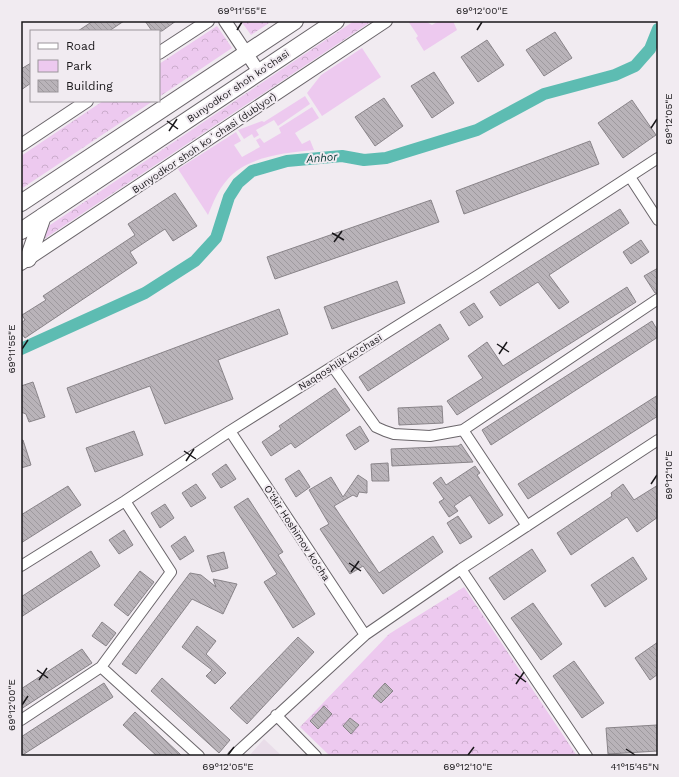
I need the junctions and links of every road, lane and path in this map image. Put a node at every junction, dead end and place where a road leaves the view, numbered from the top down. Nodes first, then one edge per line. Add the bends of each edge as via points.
1 (208, 21) edge
2 (225, 21) edge
3 (294, 21) edge
4 (336, 21) edge
5 (386, 21) edge
6 (160, 52) edge
7 (246, 53) junction
8 (259, 72) junction
9 (86, 102) edge
10 (21, 145) edge
11 (658, 158) edge
12 (630, 177) junction
13 (21, 203) edge
14 (43, 216) junction
15 (658, 220) edge
16 (21, 231) edge
17 (24, 262) edge
18 (658, 299) edge
19 (332, 367) junction
20 (463, 430) junction
21 (230, 431) junction
22 (658, 440) edge
23 (125, 501) junction
24 (527, 526) junction
25 (21, 566) edge
26 (461, 569) junction
27 (365, 635) junction
28 (102, 667) junction
29 (276, 715) junction
30 (21, 720) edge
31 (199, 756) edge
32 (233, 756) edge
33 (316, 756) edge
34 (587, 756) edge

1 - 6 street
2 - 7 street
3 - 7 main road
4 - 8 main road, Bunyodkor shoh ko'chasi
5 - 17 street, Bunyodkor shoh koʻchasi (dublyor)
7 - 8 street
7 - 13 main road
8 - 14 main road, Bunyodkor shoh ko'chasi
9 - 10 street
11 - 12 street, Naqqoshlik ko'chasi
12 - 15 street
12 - 19 street, Naqqoshlik ko'chasi
14 - 16 main road, Bunyodkor shoh ko'chasi
14 - 17 main road
18 - 20 street
19 - 20 street via 376,427 394,434 430,436
19 - 21 street, Naqqoshlik ko'chasi
20 - 24 street
21 - 23 street, Naqqoshlik ko'chasi
21 - 27 street, O'tkir Hoshimov ko'cha
22 - 24 street
23 - 25 street, Naqqoshlik ko'chasi
23 - 28 street via 171,572
24 - 26 street
26 - 27 street
26 - 34 street
27 - 29 street
28 - 30 street
28 - 31 street
29 - 32 street
29 - 33 street

